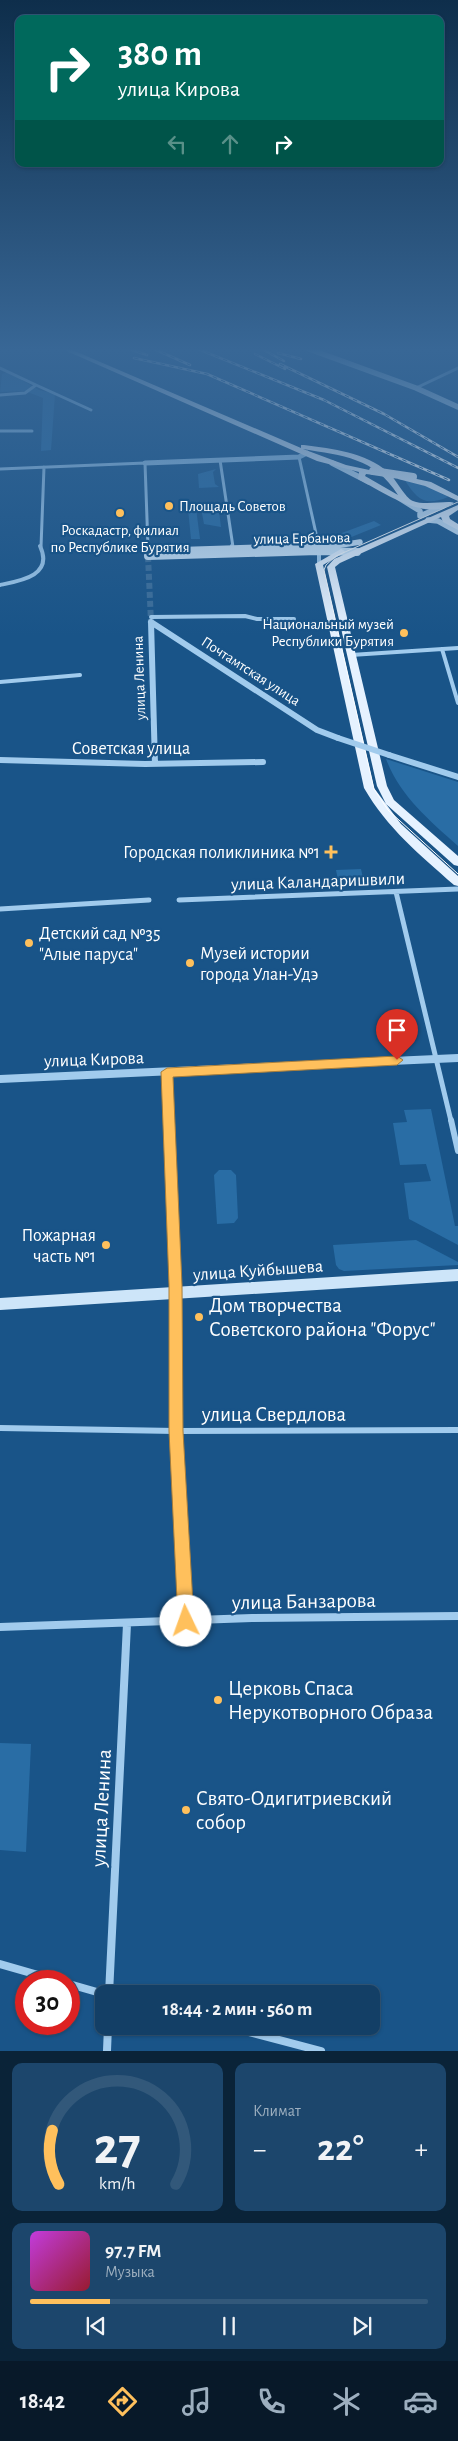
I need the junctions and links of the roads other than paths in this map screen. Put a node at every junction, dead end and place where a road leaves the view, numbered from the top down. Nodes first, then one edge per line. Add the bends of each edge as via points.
1 (288, 445) edge
2 (294, 445) edge
3 (293, 447) junction
4 (306, 450) junction
5 (299, 457) junction
6 (220, 460) junction
7 (145, 463) junction
8 (332, 463) junction
9 (44, 468) junction
10 (0, 469) edge
11 (370, 472) junction
12 (455, 496) edge
13 (404, 499) junction
14 (458, 507) edge
15 (446, 509) junction
16 (420, 516) junction
17 (428, 520) junction
18 (457, 528) edge
19 (360, 542) junction
20 (318, 548) junction
21 (234, 552) junction
22 (357, 552) junction
23 (148, 554) joint
24 (330, 557) junction
25 (319, 564) junction
26 (0, 585) edge
27 (151, 619) junction
28 (294, 619) dead end
29 (458, 648) edge
30 (442, 649) junction
31 (351, 655) junction
32 (80, 675) dead end
33 (0, 682) edge
34 (458, 703) edge
35 (0, 760) edge
36 (262, 762) dead end
37 (156, 764) junction
38 (458, 777) edge
39 (458, 862) edge
40 (458, 882) edge
41 (458, 889) edge
42 (396, 892) junction
43 (149, 900) dead end
44 (179, 900) dead end
45 (0, 909) edge
46 (435, 1058) junction
47 (458, 1058) edge
48 (167, 1072) junction
49 (0, 1079) edge
50 (458, 1151) edge
51 (458, 1275) edge
52 (176, 1293) junction
53 (0, 1304) edge
54 (0, 1428) edge
55 (458, 1430) edge
56 (176, 1431) junction
57 (458, 1616) edge
58 (186, 1621) junction
59 (127, 1624) junction
60 (0, 1627) edge
61 (0, 1964) edge
62 (21, 1970) edge
63 (109, 1985) edge
64 (80, 1987) edge
65 (95, 1991) edge
66 (108, 2035) edge
67 (260, 2035) edge
68 (107, 2051) edge
69 (321, 2051) edge

1 - 3 main road
2 - 4 main road
3 - 4 main road
3 - 5 street
4 - 5 street
4 - 8 main road
4 - 11 main road
4 - 13 main road via 373,462 397,486
5 - 6 street
5 - 20 street
6 - 7 street
6 - 21 street
7 - 9 street
7 - 23 street
8 - 11 main road
8 - 16 main road via 392,494 420,511
9 - 10 street
9 - 26 street via 39,545 42,550 41,571 35,576
11 - 12 main road, bridge via 428,484
11 - 12 main road, bridge via 413,477 434,483
11 - 13 main road via 361,473 361,477
12 - 15 main road
13 - 15 main road via 426,508
14 - 15 main road
15 - 16 main road, улица Ербанова
15 - 17 main road, улица Ербанова
15 - 18 main road via 446,520
16 - 19 main road, улица Ербанова
17 - 18 main road
17 - 22 main road, улица Ербанова
19 - 20 main road, улица Ербанова
19 - 24 main road
20 - 21 main road, улица Ербанова
20 - 24 main road, улица Ербанова
20 - 25 street
21 - 23 main road, улица Ербанова
22 - 24 main road, улица Ербанова
22 - 24 main road via 337,561
24 - 25 main road
24 - 31 main road
25 - 40 main road via 369,788 390,819
27 - 28 street via 245,616
27 - 37 street, улица Ленина
27 - 38 street, Почтамтская улица, bridge via 317,730
29 - 30 street
30 - 31 street
30 - 34 street
31 - 39 main road via 382,786 390,802
32 - 33 street
35 - 37 street, Советская улица
36 - 37 street, Советская улица
41 - 42 street, улица Каландаришвили
42 - 44 street, улица Каландаришвили
42 - 46 street
43 - 45 street
46 - 47 street, улица Кирова
46 - 48 street, улица Кирова
46 - 50 street
48 - 49 street, улица Кирова
48 - 52 street
51 - 52 main road, улица Куйбышева
52 - 53 main road, улица Куйбышева
52 - 56 street
54 - 56 street, улица Свердлова
55 - 56 street, улица Свердлова
56 - 58 street
57 - 58 street, улица Банзарова
58 - 59 street, улица Банзарова
59 - 60 street, улица Банзарова
59 - 63 street, улица Ленина
61 - 62 street
64 - 65 street
66 - 68 street
67 - 69 street

